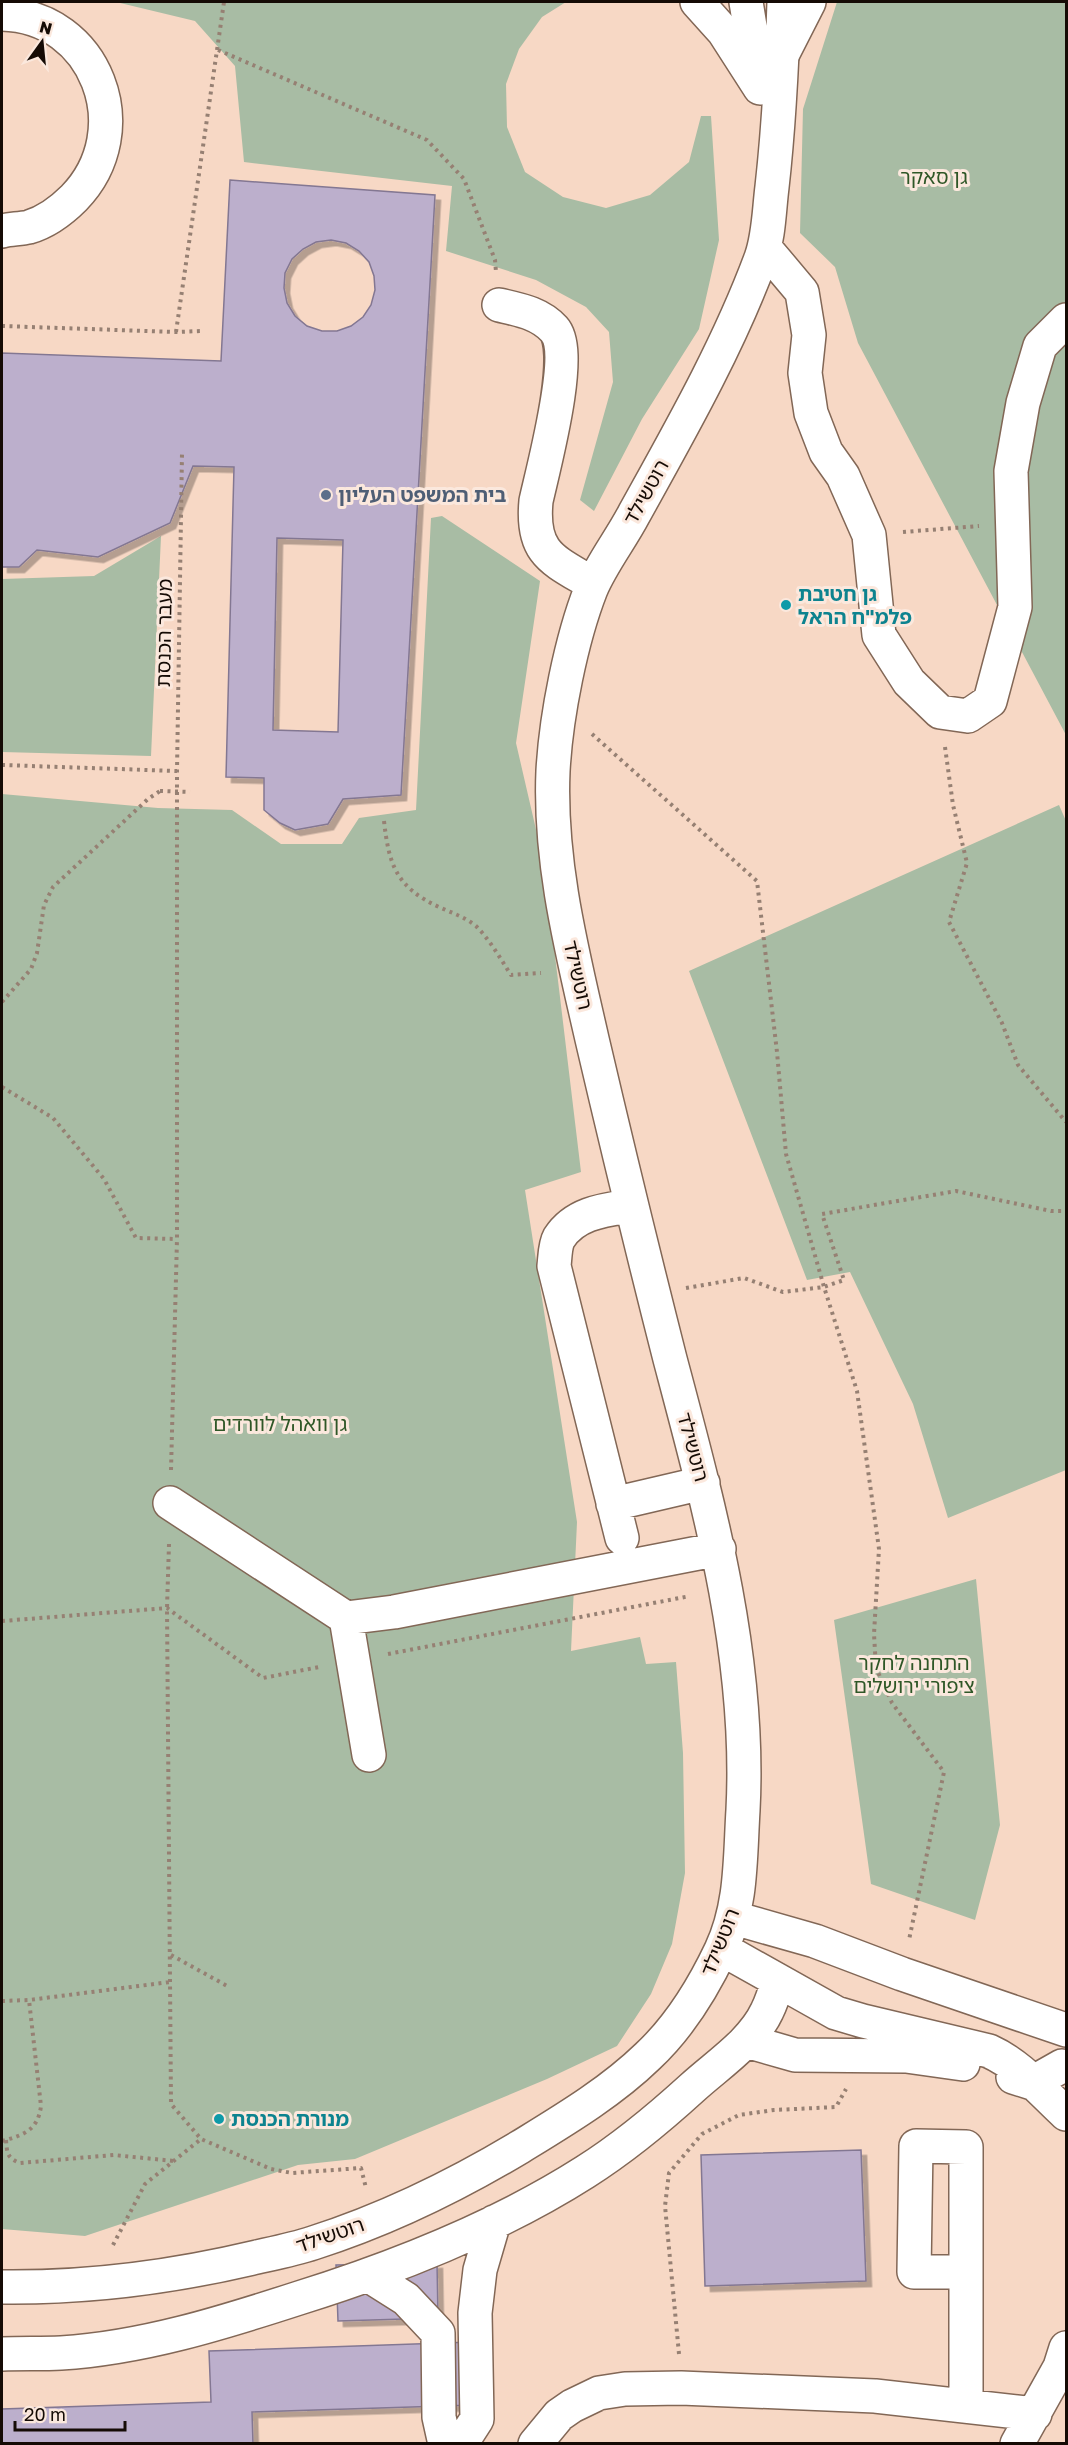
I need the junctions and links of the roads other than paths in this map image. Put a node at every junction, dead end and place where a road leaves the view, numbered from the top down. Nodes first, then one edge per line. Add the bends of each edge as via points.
1 (697, 2) edge
2 (746, 2) edge
3 (784, 2) edge
4 (809, 2) edge
5 (2, 14) edge
6 (782, 56) junction
7 (760, 88) junction
8 (774, 169) junction
9 (2, 231) edge
10 (765, 248) junction
11 (499, 305) road end
12 (1066, 320) edge
13 (593, 584) junction
14 (630, 1206) junction
15 (703, 1483) junction
16 (170, 1503) road end
17 (613, 1504) junction
18 (622, 1538) dead end
19 (719, 1549) junction
20 (346, 1618) junction
21 (369, 1755) dead end
22 (734, 1918) junction
23 (722, 1949) junction
24 (778, 1981) junction
25 (1066, 2030) edge
26 (746, 2041) junction
27 (1066, 2067) edge
28 (1032, 2083) junction
29 (1066, 2114) edge
30 (494, 2222) junction
31 (966, 2272) dead end
32 (368, 2275) junction
33 (2, 2287) edge
34 (475, 2313) junction
35 (438, 2333) junction
36 (1066, 2348) edge
37 (2, 2354) edge
38 (966, 2406) junction
39 (1035, 2414) junction
40 (445, 2444) edge
41 (461, 2444) edge
42 (535, 2444) edge
43 (1017, 2444) edge

1 - 7 street via 724,32
2 - 7 street, רוטשילד
3 - 6 street, רוטשילד
4 - 6 street
5 - 9 street via 19,14 53,27 80,51 99,81 107,116 103,153 87,185 62,211 29,227
6 - 8 street, רוטשילד
7 - 8 street, רוטשילד
8 - 10 street, רוטשילד
10 - 12 street via 802,292 809,335 805,373 811,413 826,452 843,476 869,535 879,635 909,682 940,712 968,716 990,701 1015,607 1011,471 1023,403 1040,346
10 - 13 street, רוטשילד via 726,340 631,521
11 - 13 street via 535,314 555,330 562,346 562,371 534,519 537,536 550,558
13 - 14 street, רוטשילד via 574,644 562,706 553,768 554,851 568,934
14 - 15 street, רוטשילד
14 - 17 street via 591,1213 572,1224 558,1239 554,1266
15 - 17 street
15 - 19 street, רוטשילד
16 - 20 street
17 - 18 street
19 - 20 street
19 - 22 street, רוטשילד via 746,1764
20 - 21 street
22 - 23 street, רוטשילד
22 - 25 street via 814,1941
23 - 24 street
23 - 33 street, רוטשילד via 676,2025 638,2066 576,2113 467,2179 309,2245 217,2267 108,2283
24 - 26 street via 767,2011
24 - 28 street via 836,2013 989,2050 1021,2069
26 - 28 street via 795,2055 906,2056 953,2061
26 - 30 street via 621,2147 585,2172
27 - 28 street
28 - 29 street
30 - 32 street
30 - 34 street via 480,2270
31 - 38 street
32 - 35 street via 406,2299
32 - 37 street via 225,2322 141,2342 62,2353
34 - 35 street
34 - 41 street via 477,2419
35 - 40 street via 439,2417
36 - 39 street
38 - 39 street
38 - 42 street via 875,2396 625,2389 599,2393 572,2406 559,2415
39 - 43 street

